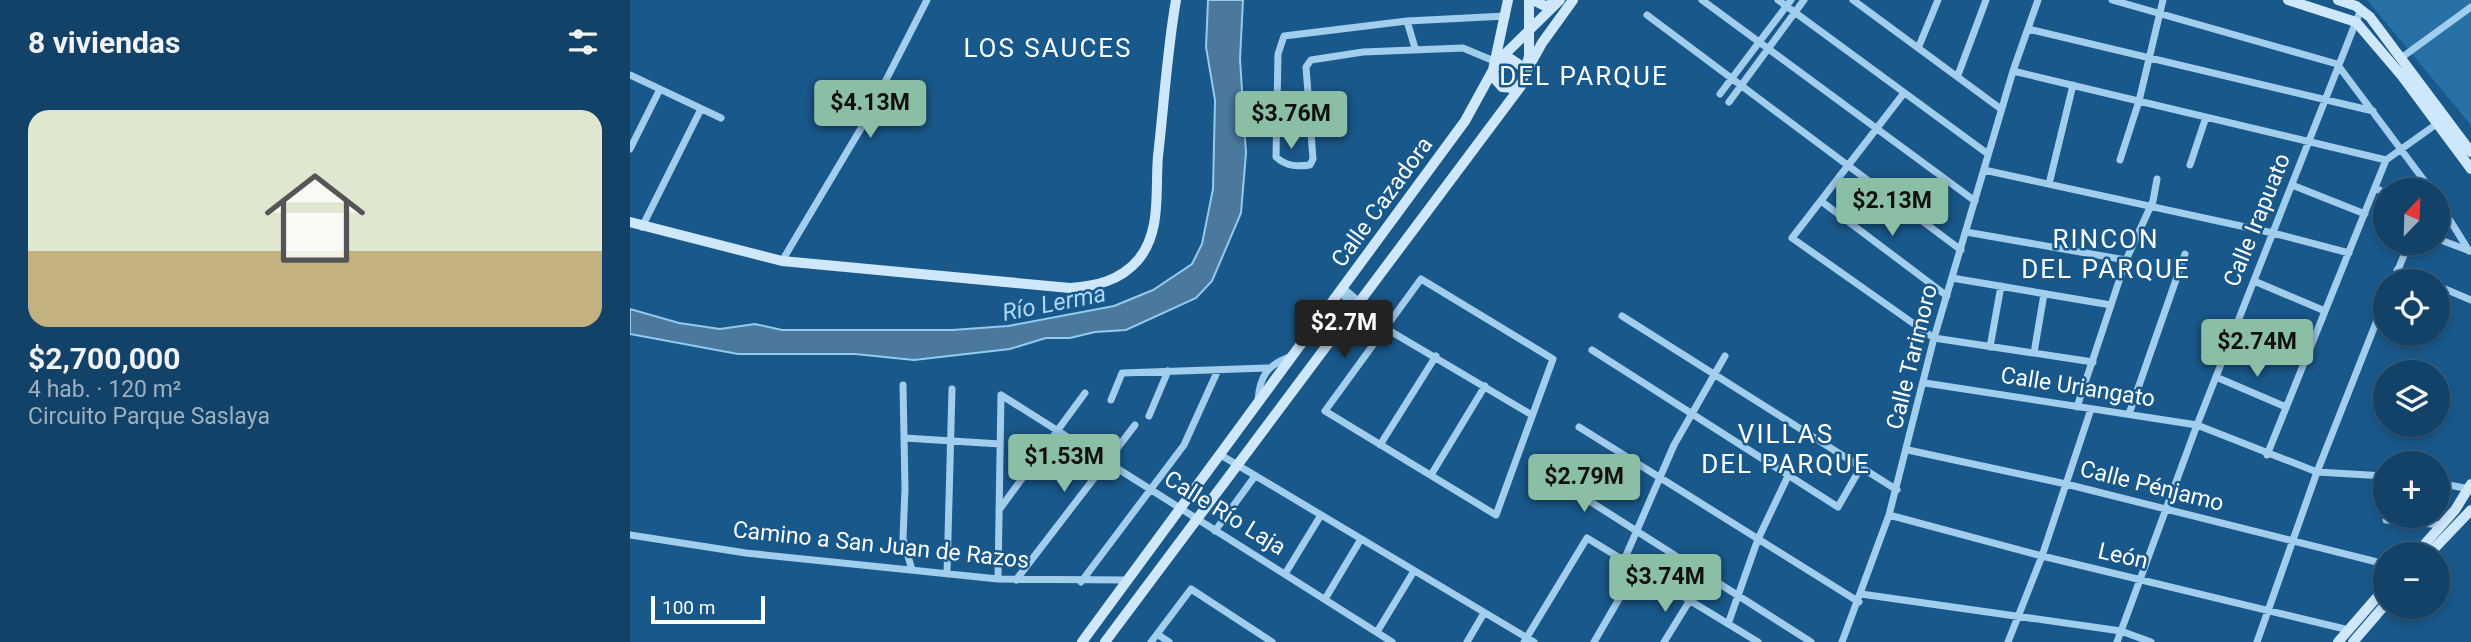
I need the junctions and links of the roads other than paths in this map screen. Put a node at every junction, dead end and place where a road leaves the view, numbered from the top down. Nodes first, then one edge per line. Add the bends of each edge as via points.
1 (927, 0) edge
2 (1176, 0) edge
3 (1508, 0) edge
4 (1531, 0) edge
5 (1573, 0) edge
6 (1702, 0) edge
7 (1778, 0) edge
8 (1804, 0) edge
9 (1853, 0) edge
10 (1938, 0) edge
11 (1986, 0) edge
12 (2038, 0) edge
13 (2112, 0) edge
14 (2163, 0) edge
15 (2288, 0) edge
16 (2338, 0) edge
17 (1559, 1) edge
18 (1788, 3) edge
19 (2471, 7) edge
20 (2361, 9) junction
21 (2160, 12) junction
22 (1795, 13) junction
23 (1647, 15) dead end
24 (1506, 16) junction
25 (1407, 21) junction
26 (2356, 22) junction
27 (2028, 29) junction
28 (1531, 30) junction
29 (1758, 44) junction
30 (1919, 46) junction
31 (1415, 48) junction
32 (1767, 50) junction
33 (2149, 56) junction
34 (2401, 58) junction
35 (1495, 64) junction
36 (2337, 64) junction
37 (1527, 70) junction
38 (2013, 71) junction
39 (630, 75) edge
40 (1958, 75) junction
41 (1732, 79) junction
42 (1523, 82) junction
43 (1741, 85) junction
44 (2073, 85) junction
45 (660, 89) junction
46 (1904, 93) junction
47 (1720, 94) dead end
48 (2325, 99) junction
49 (2139, 101) junction
50 (1729, 102) dead end
51 (701, 109) junction
52 (2001, 109) junction
53 (2374, 111) junction
54 (2206, 117) junction
55 (720, 118) dead end
56 (2438, 123) junction
57 (1876, 129) junction
58 (2308, 142) junction
59 (2467, 144) edge
60 (2403, 148) junction
61 (630, 149) edge
62 (2471, 152) edge
63 (1988, 154) junction
64 (2120, 160) dead end
65 (2386, 160) junction
66 (2190, 165) dead end
67 (1848, 166) junction
68 (2471, 169) edge
69 (1984, 170) junction
70 (2379, 178) edge
71 (2423, 178) edge
72 (2157, 179) dead end
73 (2049, 184) junction
74 (2292, 185) junction
75 (2373, 193) edge
76 (1821, 201) junction
77 (1975, 201) junction
78 (2151, 206) junction
79 (2365, 214) junction
80 (2450, 220) edge
81 (630, 222) edge
82 (642, 227) junction
83 (1966, 232) junction
84 (2273, 233) junction
85 (2450, 244) edge
86 (1961, 250) junction
87 (2470, 251) edge
88 (2349, 253) junction
89 (2185, 254) dead end
90 (2126, 260) junction
91 (782, 261) junction
92 (1952, 278) junction
93 (2254, 281) junction
94 (2001, 286) junction
95 (1342, 290) junction
96 (2450, 291) edge
97 (2044, 294) junction
98 (1947, 296) junction
99 (2471, 300) edge
100 (2111, 305) junction
101 (1359, 306) junction
102 (2325, 311) junction
103 (1622, 316) dead end
104 (1387, 327) junction
105 (2373, 330) edge
106 (2233, 332) junction
107 (1934, 338) junction
108 (1990, 347) junction
109 (1591, 350) dead end
110 (2034, 354) junction
111 (1293, 355) junction
112 (1436, 356) junction
113 (1725, 356) dead end
114 (2305, 361) junction
115 (2093, 362) junction
116 (1267, 368) junction
117 (1218, 370) junction
118 (1168, 372) junction
119 (1714, 373) junction
120 (2216, 377) junction
121 (1925, 383) junction
122 (902, 385) dead end
123 (1485, 386) junction
124 (952, 389) dead end
125 (1085, 393) dead end
126 (1111, 400) dead end
127 (1258, 402) junction
128 (2077, 407) junction
129 (2287, 407) junction
130 (2091, 409) junction
131 (2129, 414) junction
132 (1532, 415) junction
133 (1690, 415) junction
134 (1149, 416) dead end
135 (1135, 425) dead end
136 (2197, 425) junction
137 (1579, 427) dead end
138 (1057, 431) junction
139 (905, 438) junction
140 (951, 441) junction
141 (1000, 444) junction
142 (1380, 444) junction
143 (1908, 450) junction
144 (1220, 454) junction
145 (2267, 455) junction
146 (1107, 462) junction
147 (1237, 465) junction
148 (1861, 467) junction
149 (2317, 472) junction
150 (1547, 474) dead end
151 (1431, 475) junction
152 (2373, 475) edge
153 (1255, 476) junction
154 (1659, 476) junction
155 (1788, 476) junction
156 (2066, 484) junction
157 (2450, 484) edge
158 (2470, 487) edge
159 (1150, 489) junction
160 (1897, 490) junction
161 (1180, 508) junction
162 (2165, 509) junction
163 (999, 511) junction
164 (2470, 514) edge
165 (1321, 515) junction
166 (1889, 515) junction
167 (2450, 515) edge
168 (1197, 519) junction
169 (2439, 528) edge
170 (1216, 531) junction
171 (1636, 531) junction
172 (630, 535) edge
173 (1361, 539) junction
174 (1758, 539) junction
175 (2292, 541) junction
176 (2427, 542) edge
177 (2441, 542) edge
178 (2042, 556) junction
179 (1625, 560) junction
180 (2373, 561) edge
181 (1637, 568) junction
182 (912, 570) junction
183 (1413, 571) junction
184 (947, 574) junction
185 (1285, 574) junction
186 (998, 579) junction
187 (2140, 579) junction
188 (1016, 580) junction
189 (1128, 580) junction
190 (1081, 582) junction
191 (1737, 595) junction
192 (1860, 598) junction
193 (1325, 599) junction
194 (1690, 600) junction
195 (2373, 603) edge
196 (2269, 611) junction
197 (1484, 613) junction
198 (2020, 617) junction
199 (2373, 619) edge
200 (1728, 624) junction
201 (2349, 630) junction
202 (2121, 631) junction
203 (1377, 632) junction
204 (1157, 634) junction
205 (1528, 640) edge
206 (1082, 642) edge
207 (1105, 642) edge
208 (1151, 642) edge
209 (1168, 642) edge
210 (1272, 642) edge
211 (1392, 642) edge
212 (1467, 642) edge
213 (1594, 642) edge
214 (1664, 642) edge
215 (1758, 642) edge
216 (1811, 642) edge
217 (1842, 642) edge
218 (2008, 642) edge
219 (2117, 642) edge
220 (2151, 642) edge
221 (2257, 642) edge
222 (2339, 642) edge
223 (2353, 642) edge

1 - 91 street via 863,125
2 - 91 street via 1156,215 1138,261 1118,277 1095,286 1070,288
3 - 24 street, Calle Cazadora
4 - 17 street via 1545,6
4 - 28 street, Calle Cazadora
5 - 37 street
6 - 29 street
7 - 18 street
8 - 22 street
9 - 30 street
10 - 30 street
11 - 40 street
12 - 27 street, Calle Tarimoro
13 - 21 street
14 - 21 street
15 - 26 street
16 - 20 street
17 - 28 street
18 - 22 street
18 - 29 street
19 - 34 street
20 - 26 street, Calle Irapuato
20 - 34 street
21 - 33 street
21 - 36 street
22 - 32 street
22 - 46 street
23 - 41 street
24 - 25 street
24 - 35 street, Calle Cazadora
25 - 31 street
25 - 31 street via 1284,36 1278,54 1276,157 1298,167 1310,165 1313,159 1306,67 1311,60
26 - 36 street, Calle Irapuato
26 - 56 street
27 - 33 street
27 - 38 street, Calle Tarimoro
28 - 35 street
28 - 37 street, Calle Cazadora
29 - 32 street
29 - 41 street
30 - 40 street
31 - 35 street via 1463,48
32 - 43 street
32 - 57 street
33 - 48 street
33 - 49 street
34 - 59 street
35 - 37 street via 1511,59
35 - 42 street via 1495,79 1502,87 1513,88
35 - 95 street, Calle Cazadora via 1465,121
36 - 48 street, Calle Irapuato
36 - 53 street
37 - 42 street, Calle Cazadora
38 - 44 street
38 - 52 street, Calle Tarimoro
39 - 45 street
40 - 52 street
41 - 43 street
41 - 47 street
42 - 101 street, Calle Cazadora
43 - 50 street
43 - 67 street
44 - 49 street
44 - 73 street
45 - 51 street
45 - 61 street
46 - 57 street
46 - 63 street
48 - 53 street
48 - 58 street, Calle Irapuato
49 - 54 street
49 - 64 street
51 - 55 street
51 - 82 street
52 - 63 street, Calle Tarimoro
53 - 60 street
54 - 58 street
54 - 66 street
56 - 60 street
56 - 68 street
57 - 67 street
57 - 77 street
58 - 65 street
58 - 74 street, Calle Irapuato
59 - 62 street
60 - 65 street
60 - 71 street
63 - 69 street, Calle Tarimoro
65 - 70 street
67 - 76 street
67 - 86 street
69 - 73 street
69 - 77 street, Calle Tarimoro
72 - 78 street
73 - 78 street
74 - 79 street
74 - 84 street, Calle Irapuato
75 - 79 street
76 - 98 street
76 - 107 street via 1792,238
77 - 83 street, Calle Tarimoro
78 - 84 street
78 - 90 street
79 - 88 street
80 - 87 street
81 - 82 street
82 - 91 street
83 - 86 street, Calle Tarimoro
83 - 90 street
84 - 88 street
84 - 93 street, Calle Irapuato
85 - 87 street
86 - 92 street, Calle Tarimoro
88 - 102 street
89 - 131 street
90 - 100 street
92 - 94 street
92 - 98 street, Calle Tarimoro
93 - 102 street
93 - 106 street, Calle Irapuato
94 - 97 street
94 - 108 street
95 - 101 street
95 - 111 street, Calle Cazadora
96 - 99 street
97 - 100 street
97 - 110 street
98 - 107 street, Calle Tarimoro
100 - 115 street
101 - 104 street
101 - 147 street, Calle Cazadora
102 - 114 street
103 - 119 street
104 - 112 street
104 - 132 street via 1421,279 1553,359
104 - 142 street via 1325,411
105 - 149 street
106 - 114 street
106 - 120 street, Calle Irapuato
107 - 108 street
107 - 121 street, Calle Tarimoro
108 - 110 street
109 - 133 street
110 - 115 street
111 - 116 street
111 - 127 street, Calle Cazadora
112 - 123 street
112 - 142 street
113 - 119 street
114 - 129 street
115 - 128 street
116 - 117 street
116 - 127 street via 1259,384
117 - 118 street
117 - 159 street via 1184,445
118 - 126 street via 1122,373
118 - 134 street
119 - 133 street
119 - 148 street
120 - 129 street
120 - 136 street, Calle Irapuato
121 - 128 street, Calle Uriangato
121 - 143 street, Calle Tarimoro
122 - 139 street
123 - 132 street
123 - 151 street
124 - 140 street
125 - 138 street
127 - 144 street, Calle Cazadora
128 - 130 street, Calle Uriangato
129 - 145 street
130 - 131 street, Calle Uriangato
130 - 156 street
131 - 136 street, Calle Uriangato
132 - 151 street via 1496,515
133 - 154 street
133 - 155 street
135 - 146 street
136 - 145 street, Calle Uriangato
136 - 162 street, Calle Irapuato
137 - 154 street
138 - 141 street, Calle Río Laja via 1001,395
138 - 146 street, Calle Río Laja
138 - 163 street
139 - 140 street
139 - 182 street via 903,539
140 - 141 street
140 - 184 street
141 - 163 street
142 - 151 street
143 - 156 street, Calle Pénjamo
143 - 160 street, Calle Tarimoro
144 - 147 street
144 - 161 street, Calle Cazadora
145 - 149 street, Calle Uriangato
146 - 159 street, Calle Río Laja
146 - 188 street
147 - 153 street
147 - 168 street, Calle Cazadora
148 - 155 street via 1838,507
148 - 160 street
149 - 152 street, Calle Uriangato
149 - 175 street
150 - 171 street
153 - 165 street
153 - 170 street
154 - 171 street
154 - 174 street
155 - 174 street
156 - 162 street, Calle Pénjamo
156 - 178 street
157 - 158 street
158 - 167 street
159 - 161 street, Calle Río Laja
159 - 190 street
160 - 166 street, Calle Tarimoro
161 - 168 street, Calle Río Laja
161 - 189 street, Calle Cazadora
162 - 175 street, Calle Pénjamo
162 - 187 street, Calle Irapuato
163 - 186 street
164 - 177 street
165 - 173 street
165 - 185 street
166 - 178 street, León
166 - 192 street, Calle Tarimoro
168 - 170 street, Calle Río Laja
168 - 207 street, Calle Cazadora
169 - 176 street
170 - 185 street, Calle Río Laja
171 - 179 street
171 - 191 street
172 - 182 street, Camino a San Juan de Razos via 746,553
173 - 183 street
173 - 193 street
174 - 191 street
174 - 192 street
175 - 180 street, Calle Pénjamo
175 - 196 street
178 - 187 street, León
178 - 198 street
179 - 181 street
179 - 205 street via 1587,538
181 - 194 street
181 - 213 street
182 - 184 street, Camino a San Juan de Razos
183 - 197 street
183 - 203 street
184 - 186 street, Camino a San Juan de Razos
185 - 193 street, Calle Río Laja
186 - 188 street, Camino a San Juan de Razos
187 - 196 street, León
187 - 202 street, Calle Irapuato
188 - 190 street, Camino a San Juan de Razos
189 - 190 street, Camino a San Juan de Razos
189 - 206 street, Calle Cazadora
191 - 200 street
191 - 216 street
192 - 198 street
192 - 217 street, Calle Tarimoro
193 - 203 street, Calle Río Laja
194 - 200 street
194 - 214 street
195 - 201 street
196 - 201 street, León
196 - 221 street
197 - 205 street
197 - 212 street
198 - 202 street
198 - 218 street
199 - 223 street
200 - 215 street
201 - 222 street
202 - 219 street, Calle Irapuato
202 - 220 street
203 - 211 street, Calle Río Laja
204 - 208 street
204 - 209 street
204 - 210 street via 1191,589

